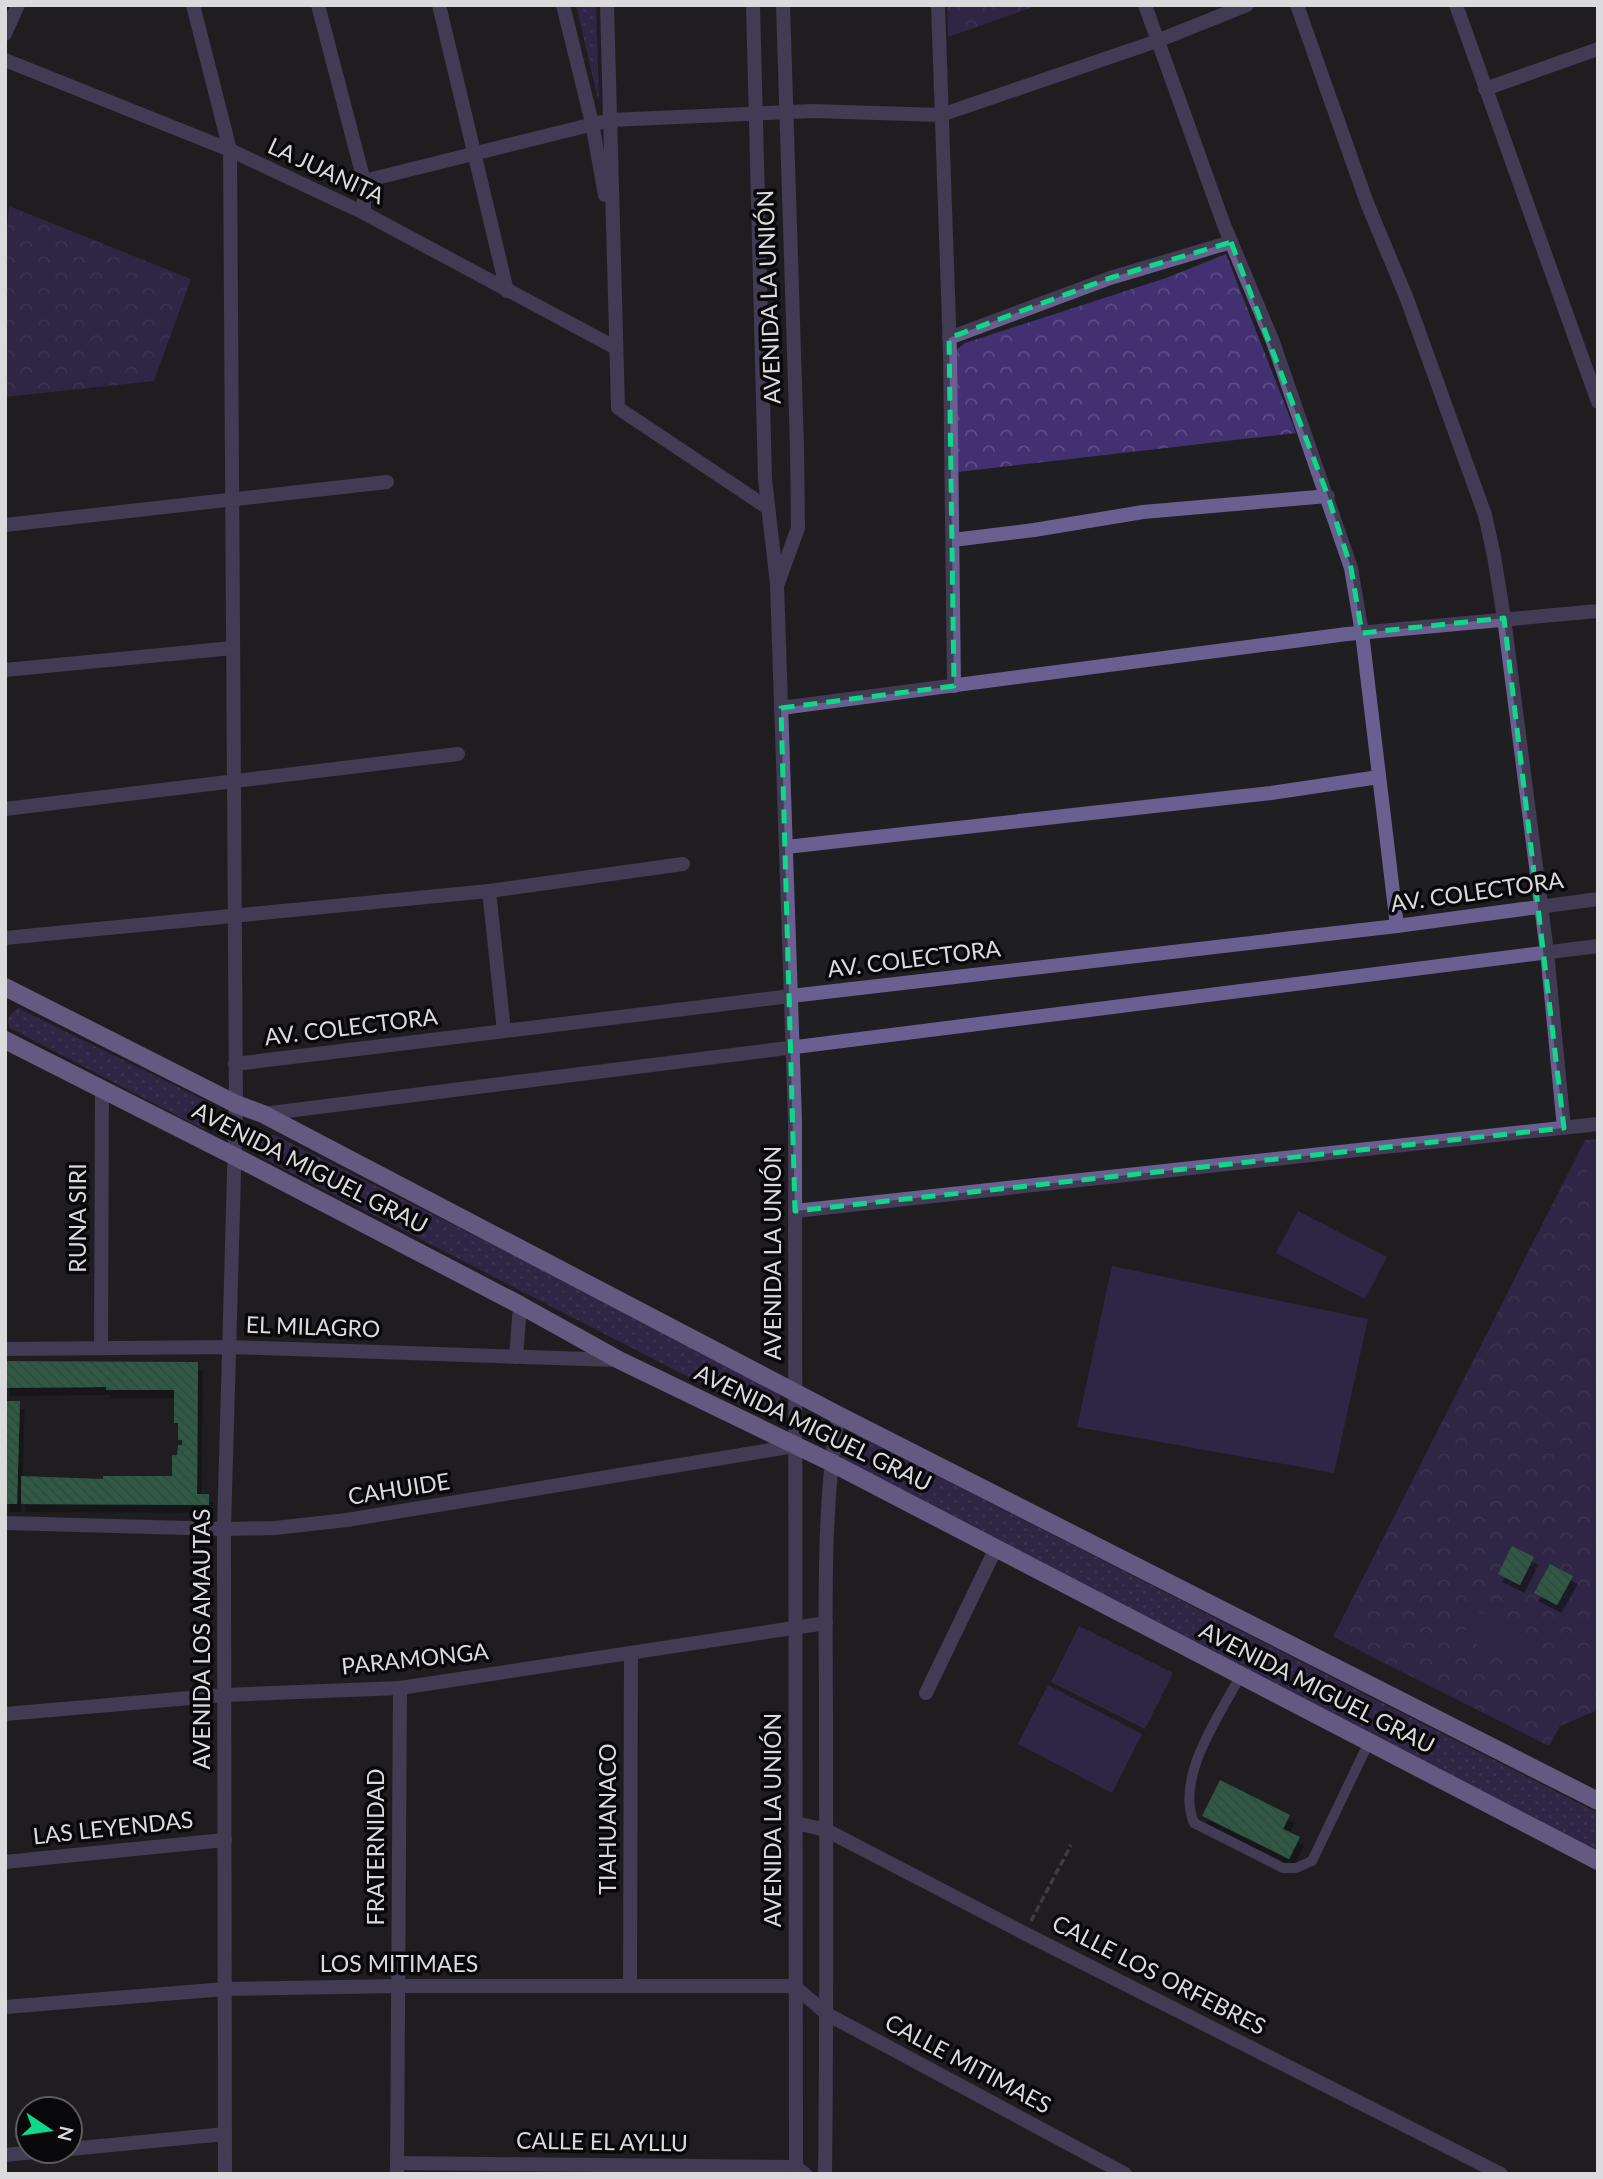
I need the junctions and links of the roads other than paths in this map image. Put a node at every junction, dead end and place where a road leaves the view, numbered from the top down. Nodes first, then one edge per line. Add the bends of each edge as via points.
1 (18, 5) edge
2 (193, 5) edge
3 (318, 5) edge
4 (439, 5) edge
5 (563, 5) edge
6 (607, 5) edge
7 (753, 5) edge
8 (783, 5) edge
9 (938, 5) edge
10 (1145, 5) edge
11 (1247, 5) edge
12 (1297, 5) edge
13 (1456, 5) edge
14 (5, 34) edge
15 (1157, 41) junction
16 (1598, 49) edge
17 (5, 60) edge
18 (1485, 89) junction
19 (785, 112) junction
20 (756, 113) junction
21 (941, 115) junction
22 (610, 120) junction
23 (592, 123) junction
24 (230, 150) junction
25 (475, 154) junction
26 (364, 181) junction
27 (364, 213) junction
28 (613, 242) junction
29 (1231, 242) junction
30 (507, 290) junction
31 (949, 338) junction
32 (616, 348) junction
33 (1598, 402) edge
34 (387, 481) dead end
35 (1328, 496) junction
36 (232, 499) junction
37 (768, 508) junction
38 (5, 525) edge
39 (953, 540) junction
40 (777, 584) junction
41 (1598, 611) edge
42 (1504, 618) junction
43 (1362, 633) junction
44 (233, 648) junction
45 (5, 670) edge
46 (954, 686) junction
47 (782, 708) junction
48 (458, 754) dead end
49 (1379, 777) junction
50 (234, 781) junction
51 (5, 809) edge
52 (786, 847) junction
53 (683, 864) dead end
54 (489, 891) junction
55 (1598, 899) edge
56 (1541, 906) junction
57 (234, 917) junction
58 (1397, 926) junction
59 (5, 938) edge
60 (1598, 946) edge
61 (1547, 953) junction
62 (5, 987) edge
63 (791, 996) junction
64 (504, 1031) junction
65 (5, 1040) edge
66 (793, 1049) junction
67 (235, 1064) junction
68 (102, 1088) junction
69 (236, 1104) junction
70 (263, 1114) junction
71 (1598, 1124) edge
72 (1564, 1128) junction
73 (234, 1156) junction
74 (795, 1210) junction
75 (520, 1305) junction
76 (229, 1347) junction
77 (101, 1348) junction
78 (5, 1349) edge
79 (516, 1357) junction
80 (619, 1360) junction
81 (796, 1392) junction
82 (838, 1415) junction
83 (795, 1446) junction
84 (830, 1462) junction
85 (5, 1524) edge
86 (225, 1529) junction
87 (996, 1548) junction
88 (826, 1623) junction
89 (797, 1629) junction
90 (631, 1653) junction
91 (1241, 1675) junction
92 (400, 1688) junction
93 (926, 1693) dead end
94 (225, 1695) junction
95 (5, 1714) edge
96 (1370, 1742) junction
97 (1598, 1801) edge
98 (796, 1824) junction
99 (826, 1830) junction
100 (225, 1840) junction
101 (1598, 1861) edge
102 (5, 1862) edge
103 (398, 1986) junction
104 (630, 1986) junction
105 (794, 1986) junction
106 (225, 1989) junction
107 (5, 2007) edge
108 (827, 2014) junction
109 (225, 2134) junction
110 (84, 2148) edge
111 (397, 2168) edge
112 (799, 2172) edge
113 (225, 2174) edge
114 (825, 2174) edge
115 (1125, 2174) edge
116 (1501, 2174) edge

1 - 14 street
2 - 24 street, AVENIDA LOS AMAUTAS
3 - 26 street
4 - 25 street
5 - 23 street
6 - 22 street
7 - 20 street, AVENIDA LA UNIÓN
8 - 19 street, AVENIDA LA UNIÓN
9 - 21 street
10 - 15 street
11 - 15 street
12 - 42 street via 1485,515
13 - 18 street
15 - 21 street
15 - 29 street
16 - 18 street
17 - 24 street, LA JUANITA
18 - 33 street
19 - 20 street
19 - 21 street
19 - 40 street, AVENIDA LA UNIÓN via 798,528
20 - 22 street
20 - 37 street, AVENIDA LA UNIÓN
21 - 31 street
22 - 23 street
22 - 28 street
23 - 25 street
23 - 28 street
24 - 27 street, LA JUANITA
24 - 36 street, AVENIDA LOS AMAUTAS
25 - 26 street
25 - 30 street
26 - 27 street
27 - 30 street, LA JUANITA
28 - 32 street
29 - 31 street via 1110,278
29 - 35 street via 1273,342
30 - 32 street, LA JUANITA
31 - 39 street
32 - 37 street via 618,408
34 - 36 street
35 - 39 street via 1143,512
35 - 43 street via 1351,568
36 - 38 street
36 - 44 street, AVENIDA LOS AMAUTAS
37 - 40 street, AVENIDA LA UNIÓN
39 - 46 street
40 - 47 street, AVENIDA LA UNIÓN
41 - 42 street
42 - 43 street
42 - 56 street
43 - 46 street
43 - 49 street
44 - 45 street
44 - 50 street, AVENIDA LOS AMAUTAS
46 - 47 street
47 - 52 street, AVENIDA LA UNIÓN
48 - 50 street
49 - 52 street
49 - 58 street
50 - 51 street
50 - 57 street, AVENIDA LOS AMAUTAS
52 - 63 street, AVENIDA LA UNIÓN
53 - 54 street
54 - 57 street
54 - 64 street
55 - 56 street, AV. COLECTORA
56 - 58 street, AV. COLECTORA
56 - 61 street
57 - 59 street
57 - 67 street, AVENIDA LOS AMAUTAS
58 - 63 street, AV. COLECTORA
60 - 61 street
61 - 66 street
61 - 72 street
62 - 69 main road, AVENIDA MIGUEL GRAU
63 - 64 street, AV. COLECTORA
63 - 66 street, AVENIDA LA UNIÓN
64 - 67 street, AV. COLECTORA
65 - 68 main road, AVENIDA MIGUEL GRAU
66 - 70 street
66 - 74 street, AVENIDA LA UNIÓN
67 - 69 street, AVENIDA LOS AMAUTAS
68 - 73 main road, AVENIDA MIGUEL GRAU
68 - 77 street, RUNA SIRI
69 - 70 main road, AVENIDA MIGUEL GRAU
69 - 73 street, AVENIDA LOS AMAUTAS
70 - 81 main road, AVENIDA MIGUEL GRAU
71 - 72 street
72 - 74 street
73 - 75 main road, AVENIDA MIGUEL GRAU
73 - 76 street, AVENIDA LOS AMAUTAS
74 - 81 street, AVENIDA LA UNIÓN
75 - 79 street
75 - 80 main road, AVENIDA MIGUEL GRAU
76 - 77 street, EL MILAGRO
76 - 79 street, EL MILAGRO
76 - 86 street, AVENIDA LOS AMAUTAS
77 - 78 street, EL MILAGRO
79 - 80 street, EL MILAGRO
80 - 83 main road, AVENIDA MIGUEL GRAU
81 - 82 main road, AVENIDA MIGUEL GRAU
81 - 83 street, AVENIDA LA UNIÓN
82 - 84 street
82 - 97 main road, AVENIDA MIGUEL GRAU
83 - 84 main road, AVENIDA MIGUEL GRAU
83 - 86 street, CAHUIDE via 347,1520
83 - 89 street, AVENIDA LA UNIÓN
84 - 87 main road, AVENIDA MIGUEL GRAU
84 - 88 street
85 - 86 street, CAHUIDE
86 - 94 street, AVENIDA LOS AMAUTAS
87 - 91 main road, AVENIDA MIGUEL GRAU
87 - 93 street
88 - 89 street, PARAMONGA
88 - 99 street
89 - 90 street, PARAMONGA
89 - 98 street, AVENIDA LA UNIÓN
90 - 92 street, PARAMONGA
90 - 104 street, TIAHUANACO
91 - 96 main road, AVENIDA MIGUEL GRAU
91 - 96 lane via 1195,1763 1188,1809 1194,1823 1283,1868 1312,1861
92 - 94 street, PARAMONGA
92 - 103 street, FRATERNIDAD
94 - 95 street, PARAMONGA
94 - 100 street, AVENIDA LOS AMAUTAS
96 - 101 main road, AVENIDA MIGUEL GRAU
98 - 99 street, CALLE LOS ORFEBRES
98 - 105 street, AVENIDA LA UNIÓN
99 - 108 street
99 - 116 street, CALLE LOS ORFEBRES
100 - 102 street, LAS LEYENDAS
100 - 106 street, AVENIDA LOS AMAUTAS
103 - 104 street, LOS MITIMAES
103 - 106 street, LOS MITIMAES
103 - 111 street, FRATERNIDAD
104 - 105 street, LOS MITIMAES
105 - 108 street, CALLE MITIMAES
105 - 112 street, AVENIDA LA UNIÓN
106 - 107 street, LOS MITIMAES
106 - 109 street, AVENIDA LOS AMAUTAS
108 - 114 street
108 - 115 street, CALLE MITIMAES
109 - 110 street
109 - 113 street, AVENIDA LOS AMAUTAS
111 - 112 street, CALLE EL AYLLU

